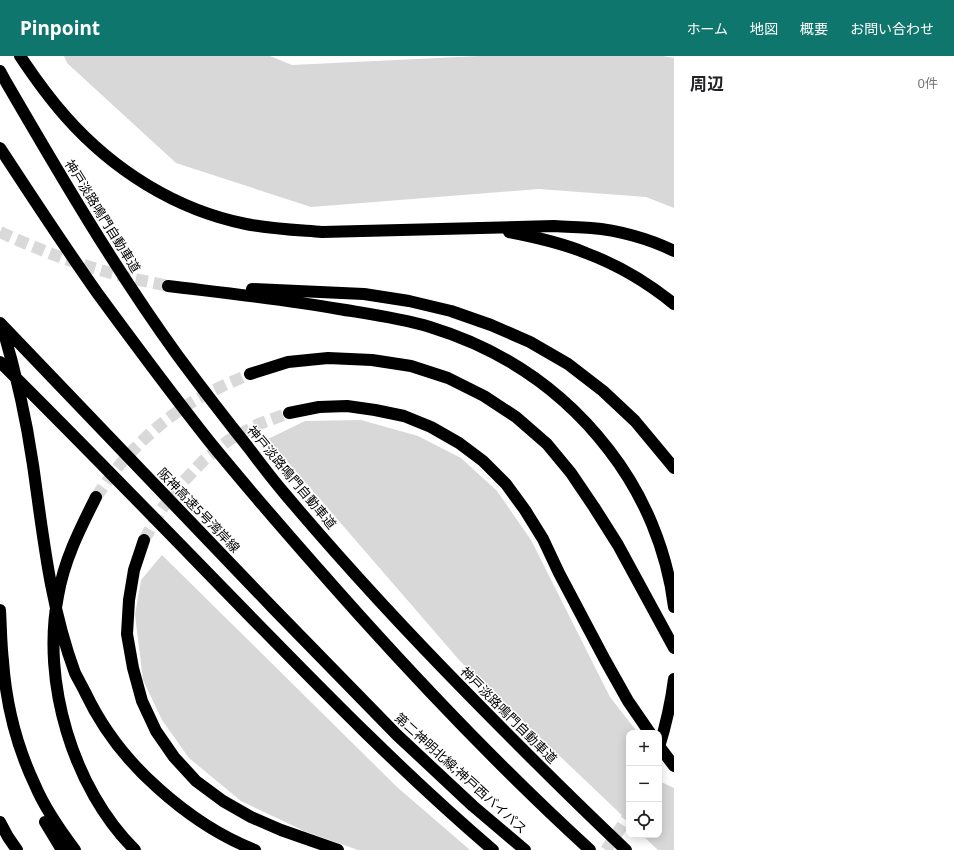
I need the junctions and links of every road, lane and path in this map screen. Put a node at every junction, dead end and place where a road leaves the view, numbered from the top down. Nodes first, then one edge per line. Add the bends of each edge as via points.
1 (20, 56) edge
2 (0, 71) edge
3 (0, 148) edge
4 (472, 228) junction
5 (592, 228) junction
6 (674, 244) edge
7 (674, 251) edge
8 (674, 304) edge
9 (0, 323) edge
10 (0, 362) edge
11 (250, 374) tunnel mouth
12 (288, 413) tunnel mouth
13 (674, 468) edge
14 (96, 498) tunnel mouth
15 (144, 540) tunnel mouth
16 (674, 607) edge
17 (0, 610) edge
18 (674, 648) edge
19 (674, 679) edge
20 (9, 705) junction
21 (378, 716) joint
22 (648, 730) edge
23 (662, 738) edge
24 (662, 750) edge
25 (674, 766) edge
26 (0, 822) edge
27 (18, 850) edge
28 (62, 850) edge
29 (75, 850) edge
30 (135, 850) edge
31 (255, 850) edge
32 (338, 850) edge
33 (493, 850) edge
34 (525, 850) edge
35 (590, 850) edge
36 (626, 850) edge

1 - 4 highway via 65,117 119,167 148,186 212,215 247,224 322,232
2 - 36 highway, 神戸淡路鳴門自動車道 via 66,186 120,271 178,355 284,492 350,569 422,646 514,741
3 - 35 highway via 96,292 208,439 264,506 409,670
4 - 5 highway
4 - 8 highway via 528,236 586,253 638,278
5 - 6 highway via 632,232
5 - 7 highway via 631,235
9 - 21 highway, 阪神高速5号湾岸線
9 - 31 highway via 22,403 50,583 62,633 76,673 94,711 116,745 144,776 177,805 210,828
10 - 33 highway via 386,754
11 - 18 highway via 288,362 328,358 372,360 411,366 448,378 484,396 516,417 547,444 571,473 618,545
12 - 22 highway via 319,407 347,406 404,416 431,427 483,461 506,484 540,533 605,660
13 - 16 highway via 635,421 603,391 568,364 530,342 451,310 364,294 168,286 310,304 393,318 429,327 482,347 537,379 579,415 622,466 641,499 657,536 668,573
14 - 30 highway via 65,565 54,628 54,665 59,702 83,775 101,808
15 - 32 highway via 134,570 127,634 132,668 142,701 156,731 174,757 196,781 223,801 250,817 280,830
17 - 20 highway
19 - 23 highway
20 - 28 highway via 17,748 30,788
20 - 29 highway via 20,748 35,785 59,829
21 - 34 highway, 第二神明北線;神戸西バイパス via 473,806
24 - 25 highway
26 - 27 highway

